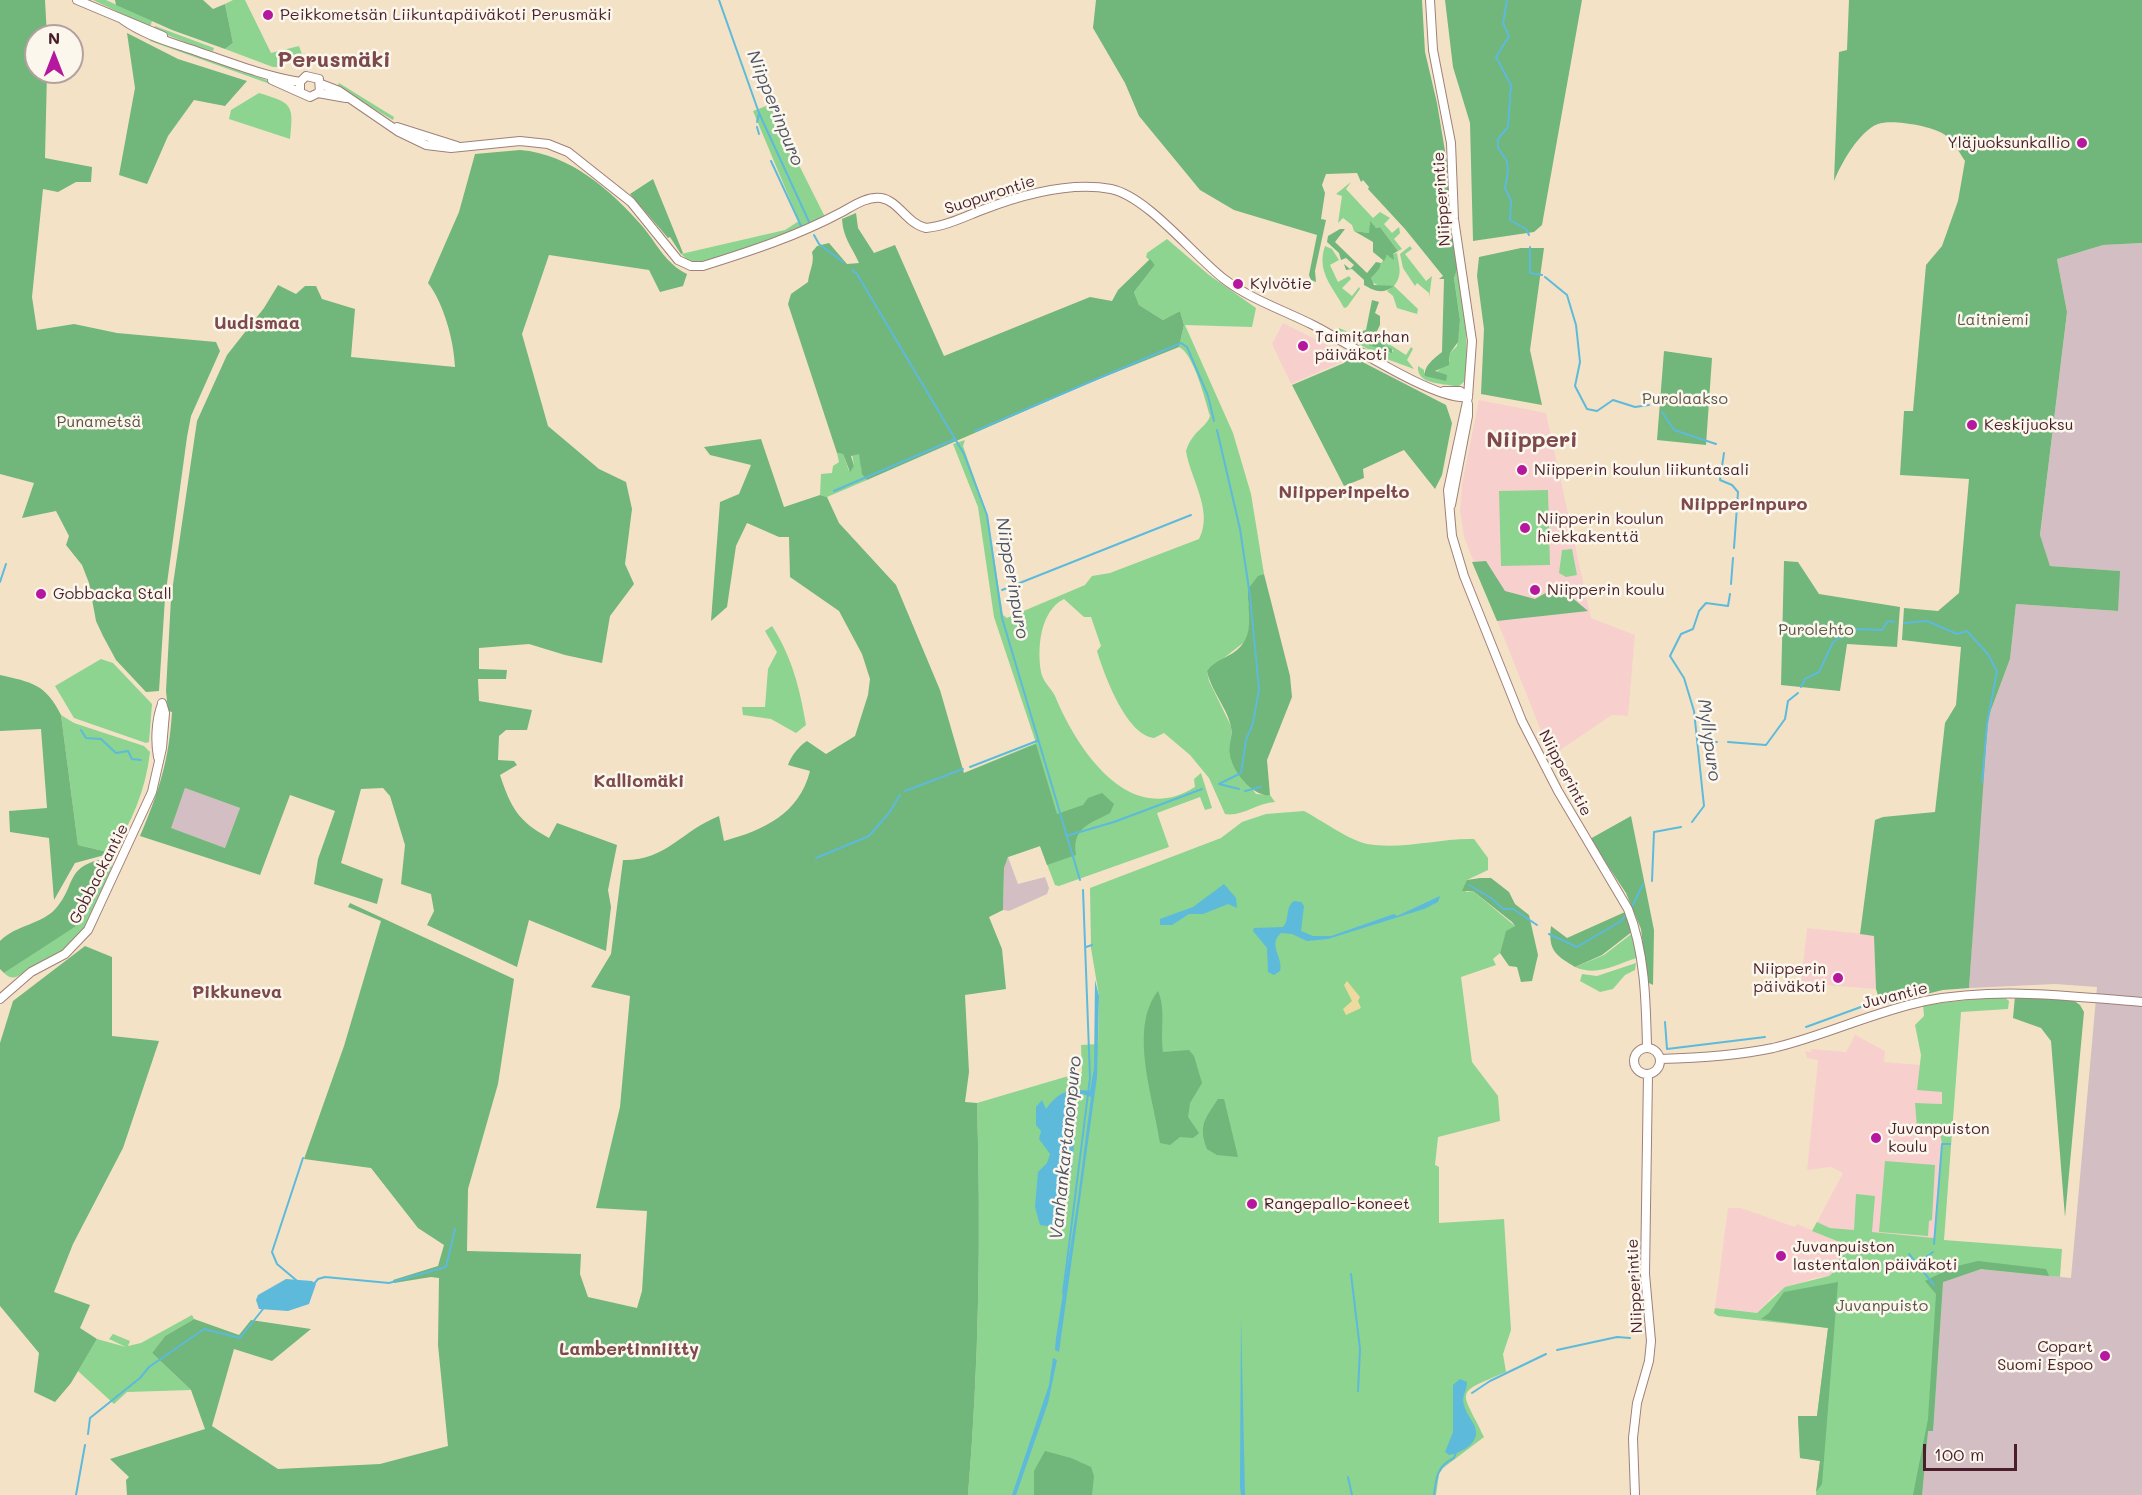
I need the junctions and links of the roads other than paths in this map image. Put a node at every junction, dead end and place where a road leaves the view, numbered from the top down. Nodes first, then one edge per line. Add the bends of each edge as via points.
1 (77, 0) edge
2 (88, 0) edge
3 (1430, 0) edge
4 (106, 12) junction
5 (260, 74) junction
6 (300, 82) junction
7 (321, 84) junction
8 (300, 91) junction
9 (318, 93) junction
10 (347, 98) junction
11 (1468, 397) junction
12 (159, 759) junction
13 (0, 999) edge
14 (2142, 1002) edge
15 (1647, 1047) junction
16 (1660, 1059) junction
17 (1648, 1074) junction
18 (1635, 1495) edge

1 - 4 street
2 - 4 street
3 - 11 street, Niipperintie via 1432,50 1451,143 1454,219 1470,317 1472,359
4 - 5 street
5 - 6 street
5 - 8 street
6 - 7 street via 311,75
6 - 8 street
7 - 9 street
7 - 10 street
8 - 9 street via 310,97
9 - 10 street
10 - 11 street, Suopurontie via 393,126 461,147 520,141 548,144 568,152 631,202 678,260 691,266 703,266 779,242 874,198 887,200 912,223 926,228 1035,193 1088,187 1112,189 1145,207 1236,287 1400,373 1442,392 1460,391
11 - 15 street, Niipperintie via 1450,510 1452,536 1522,721 1558,791 1620,893 1636,929
12 - 12 street, Gobbackantie via 165,713 162,703 157,736
12 - 13 street, Gobbackantie via 150,800 88,930 66,954 32,972
14 - 16 street, Juvantie via 2038,994 1944,998 1895,1008 1773,1048 1718,1057
15 - 16 street via 1656,1051
15 - 17 street via 1634,1058 1636,1067
16 - 17 street via 1656,1071
17 - 18 street, Niipperintie via 1645,1274 1651,1341 1633,1438

